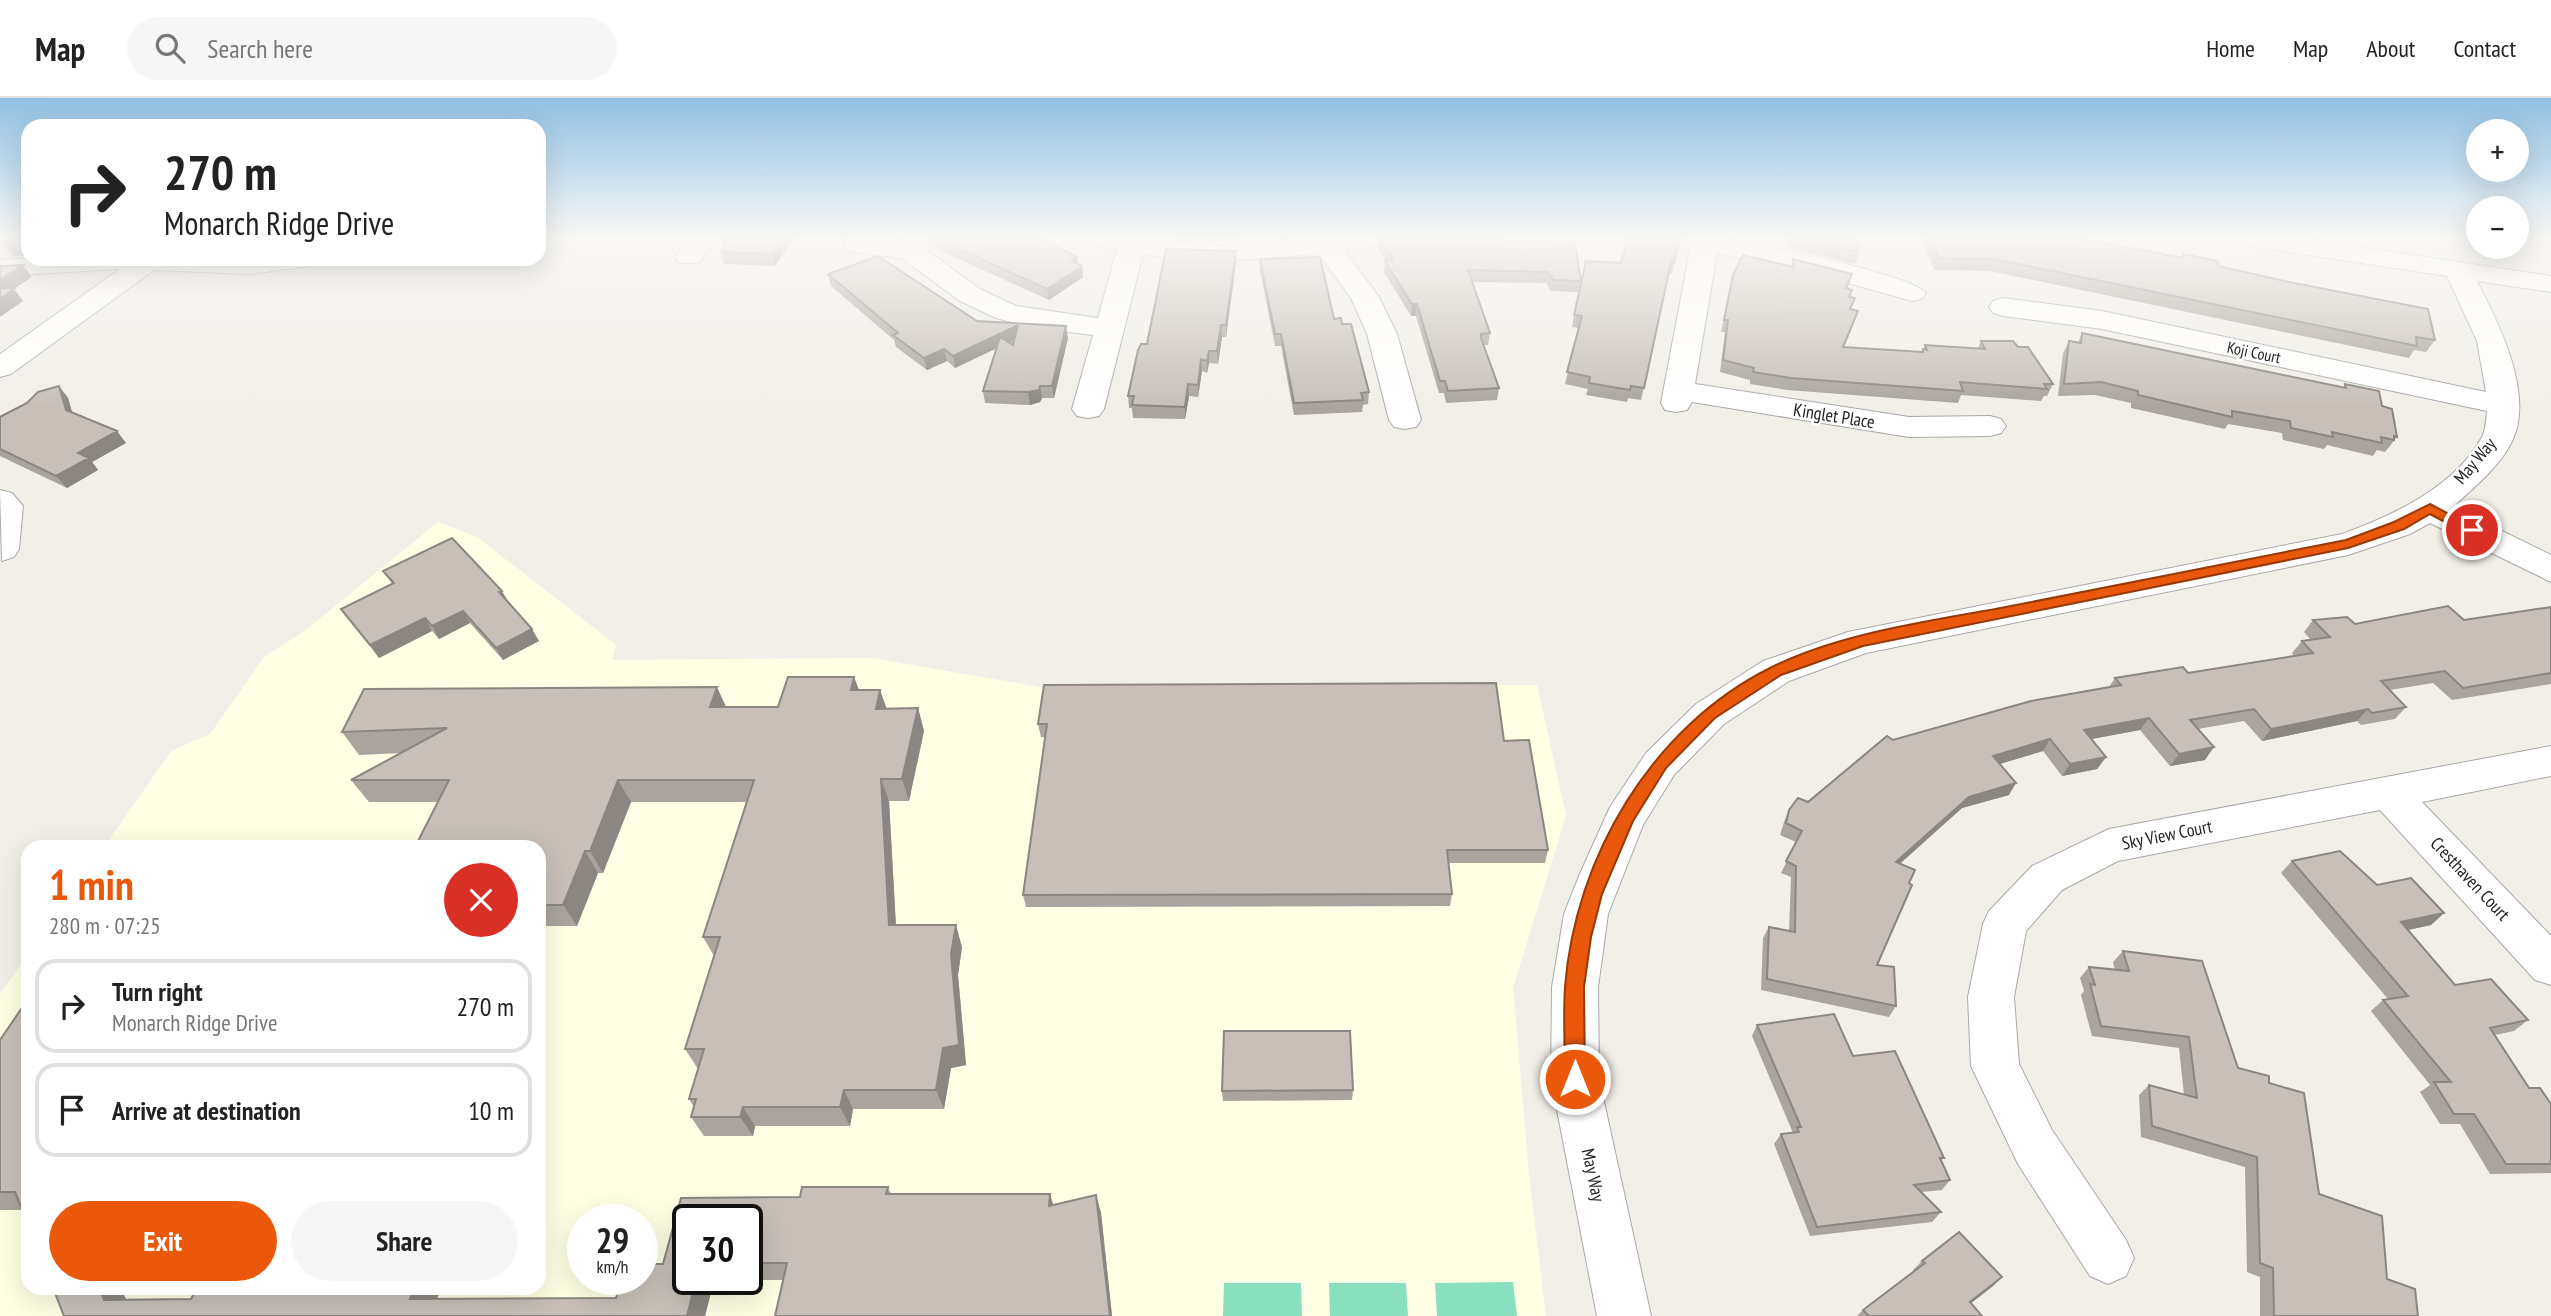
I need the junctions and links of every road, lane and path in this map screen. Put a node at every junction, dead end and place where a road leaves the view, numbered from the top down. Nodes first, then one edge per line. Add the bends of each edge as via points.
1 (104, 294) edge
2 (966, 294) edge
3 (1118, 294) edge
4 (1360, 294) edge
5 (1696, 294) edge
6 (2469, 294) edge
7 (2003, 307) dead end
8 (1109, 328) junction
9 (0, 368) edge
10 (2504, 405) junction
11 (1087, 409) dead end
12 (1405, 420) dead end
13 (1990, 426) dead end
14 (0, 501) edge
15 (2430, 509) junction
16 (2, 549) dead end
17 (2551, 570) edge
18 (2551, 761) edge
19 (2388, 792) junction
20 (2551, 966) edge
21 (2108, 1258) dead end
22 (1623, 1316) edge

1 - 9 street
2 - 8 street via 995,309 1036,320
3 - 8 street
4 - 12 street via 1382,334
5 - 13 street, Kinglet Place via 1677,397 1909,427
6 - 10 street, May Way via 2492,341
7 - 10 street, Koji Court via 2102,320
8 - 11 street
10 - 15 street, May Way via 2498,438 2468,475
14 - 16 street via 6,506
15 - 17 street
15 - 22 street, May Way via 2348,544 1861,641 1776,671 1693,730 1660,764 1625,819 1586,914 1575,987 1575,1079
18 - 19 street, Sky View Court
19 - 20 street, Cresthaven Court
19 - 21 street, Sky View Court via 2109,846 2047,878 2004,924 1991,997 1995,1066 2035,1147

